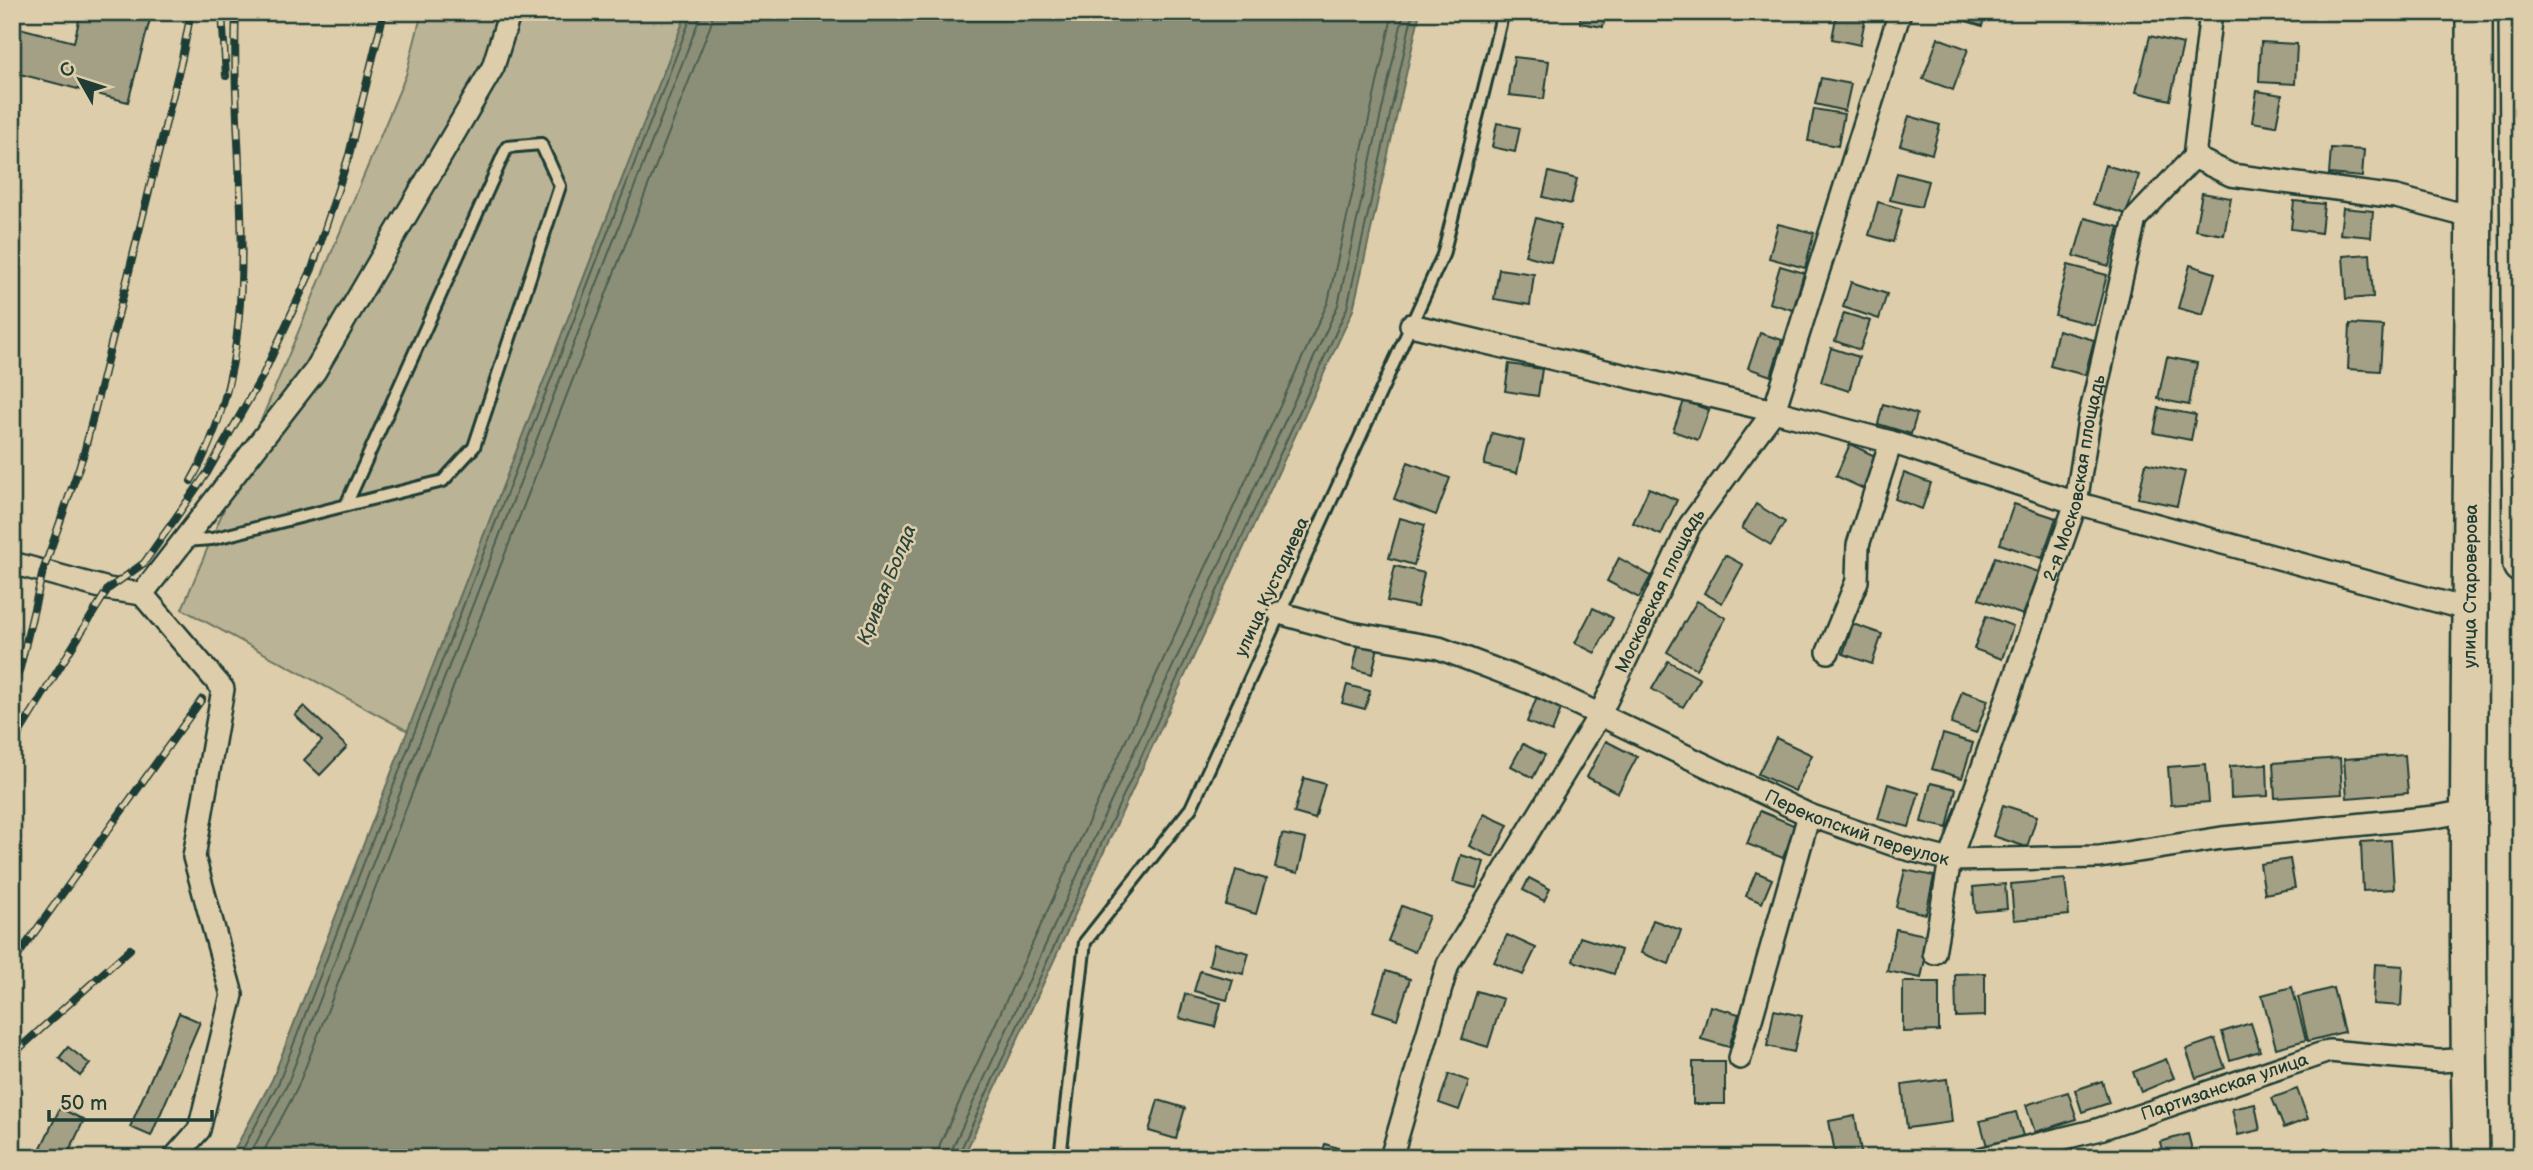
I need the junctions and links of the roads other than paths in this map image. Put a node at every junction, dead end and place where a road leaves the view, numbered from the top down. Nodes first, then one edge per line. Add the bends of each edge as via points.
1 (510, 12) edge
2 (1503, 12) edge
3 (1900, 12) edge
4 (2211, 12) edge
5 (2474, 12) edge
6 (2517, 12) edge
7 (2194, 157) junction
8 (2475, 218) junction
9 (1411, 325) junction
10 (1774, 411) junction
11 (1891, 442) junction
12 (2076, 503) junction
13 (346, 505) junction
14 (184, 541) junction
15 (12, 563) edge
16 (2521, 565) edge
17 (142, 594) junction
18 (2470, 610) junction
19 (1279, 613) junction
20 (1828, 652) dead end
21 (1600, 714) junction
22 (2467, 811) junction
23 (1808, 815) junction
24 (1950, 860) junction
25 (1934, 953) dead end
26 (1740, 1058) dead end
27 (2469, 1059) junction
28 (174, 1158) edge
29 (1060, 1158) edge
30 (1391, 1158) edge
31 (1983, 1158) edge
32 (2471, 1158) edge

1 - 14 street via 494,66 315,371
2 - 9 lane, улица Кустодиева via 1443,255
3 - 10 street, Московская площадь
4 - 7 street
5 - 8 main road, улица Староверова
6 - 16 main road
7 - 8 street via 2231,175 2396,197
7 - 12 street, 2-я Московская площадь via 2134,219 2089,420
8 - 18 main road, улица Староверова
9 - 10 street
9 - 19 lane, улица Кустодиева
10 - 11 street
10 - 21 street, Московская площадь via 1690,525
11 - 12 street
11 - 20 street via 1858,545 1857,581
12 - 18 street
12 - 24 street, 2-я Московская площадь
13 - 13 lane via 443,481 474,447 560,186 541,144 507,147
13 - 14 lane
14 - 17 street
15 - 17 street
17 - 28 street via 223,690 194,857 233,995 199,1130
18 - 22 main road, улица Староверова
19 - 21 street, Перекопский переулок via 1351,633 1439,648
19 - 29 lane, улица Кустодиева via 1191,808 1085,942
21 - 23 street, Перекопский переулок
21 - 30 street, Московская площадь via 1448,964
22 - 24 street, Перекопский переулок via 2222,838 2100,857
22 - 27 main road, улица Староверова
23 - 24 street, Перекопский переулок
23 - 26 street
24 - 25 street, 2-я Московская площадь
27 - 31 street, Партизанская улица via 2440,1061 2329,1051 2097,1130
27 - 32 main road, улица Староверова

